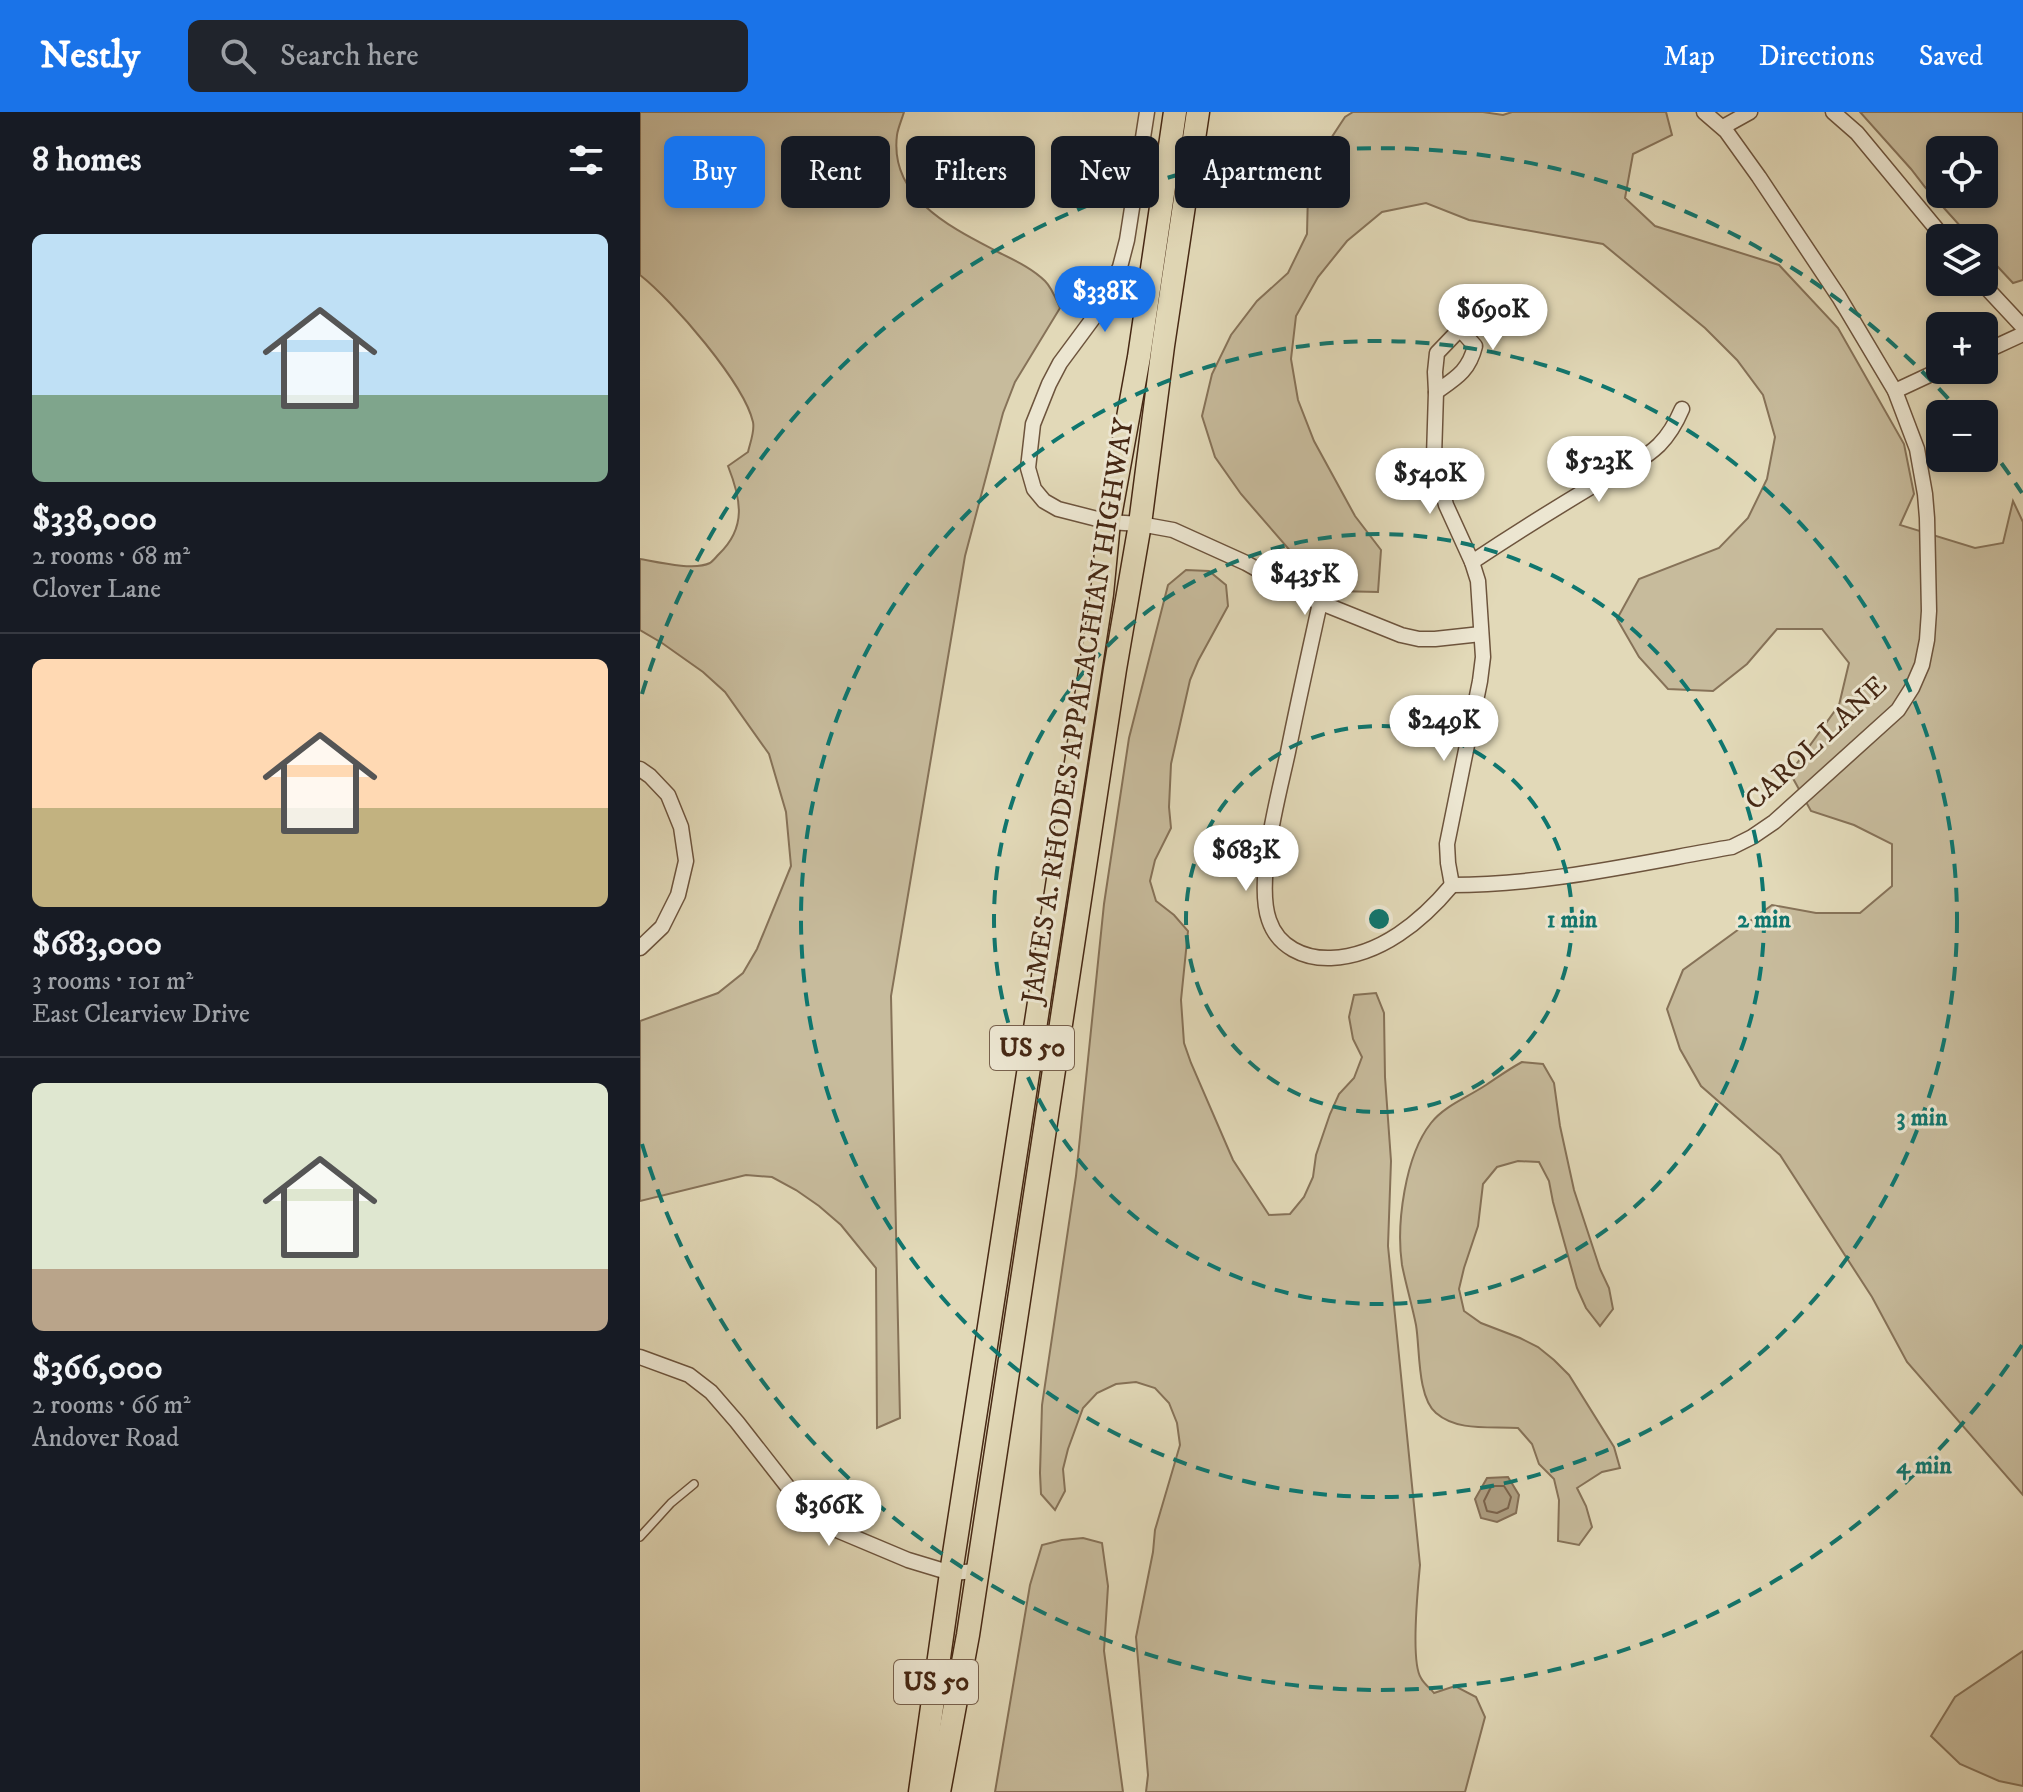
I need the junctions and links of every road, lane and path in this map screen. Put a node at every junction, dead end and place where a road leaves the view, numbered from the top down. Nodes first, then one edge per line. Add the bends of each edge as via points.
1 (1147, 112) edge
2 (1175, 112) edge
3 (1198, 112) edge
4 (1704, 112) edge
5 (1750, 112) edge
6 (1833, 112) edge
7 (1723, 127) junction
8 (1932, 224) edge
9 (1994, 296) edge
10 (2023, 327) edge
11 (2023, 334) edge
12 (1998, 346) edge
13 (1926, 377) edge
14 (1895, 391) junction
15 (1436, 392) dead end
16 (1682, 409) dead end
17 (1109, 522) junction
18 (1140, 524) junction
19 (1472, 562) junction
20 (1320, 603) junction
21 (1481, 634) junction
22 (640, 769) edge
23 (1452, 885) junction
24 (640, 948) edge
25 (640, 1357) edge
26 (694, 1484) dead end
27 (640, 1537) edge
28 (977, 1571) junction
29 (951, 1573) junction
30 (920, 1792) edge
31 (939, 1792) edge

1 - 17 street via 1120,267 1100,309 1049,384 1031,442 1029,475 1044,501
2 - 17 highway, JAMES A. RHODES APPALACHIAN HIGHWAY / US 50
3 - 18 highway, JAMES A. RHODES APPALACHIAN HIGHWAY / US 50
4 - 7 street, CAROL LANE
5 - 7 street
6 - 8 street via 1857,133
7 - 14 street, CAROL LANE via 1839,297
9 - 10 street
11 - 12 street
13 - 14 street
14 - 23 street, CAROL LANE via 1917,449 1925,494 1929,611 1922,665 1898,710 1774,822 1732,847 1566,876
15 - 19 street via 1434,457 1446,505
16 - 19 street via 1674,427 1642,458
17 - 18 street
17 - 29 highway, JAMES A. RHODES APPALACHIAN HIGHWAY / US 50
18 - 20 street via 1205,543
18 - 28 highway, JAMES A. RHODES APPALACHIAN HIGHWAY / US 50
19 - 21 street
20 - 21 street via 1410,638
20 - 23 street via 1272,824 1265,900 1275,933 1305,955 1349,957 1405,929
21 - 23 street via 1480,681 1447,844
22 - 24 street via 668,795 681,827 686,861 678,895 662,927
25 - 29 street via 689,1375 711,1392 817,1516 892,1555
26 - 27 lane
28 - 29 street
28 - 31 highway, JAMES A. RHODES APPALACHIAN HIGHWAY / US 50
29 - 30 highway, JAMES A. RHODES APPALACHIAN HIGHWAY / US 50

